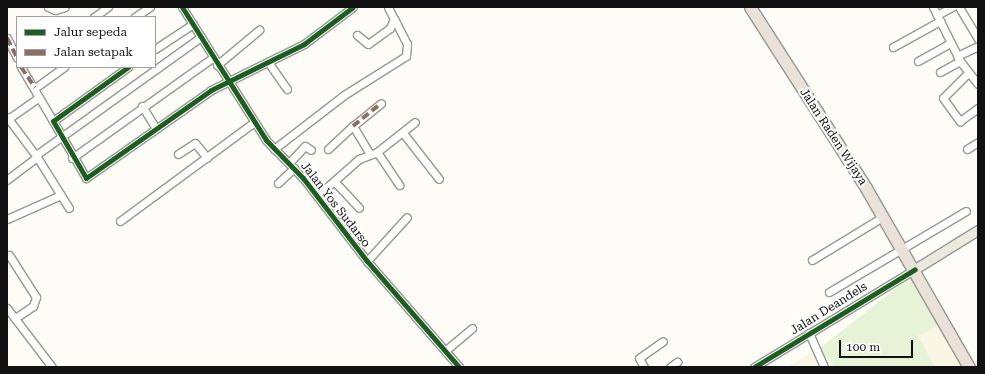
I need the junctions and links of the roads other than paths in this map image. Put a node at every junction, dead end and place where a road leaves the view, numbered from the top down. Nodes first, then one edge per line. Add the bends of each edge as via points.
1 (48, 7) edge
2 (65, 7) edge
3 (108, 7) edge
4 (150, 7) edge
5 (353, 7) edge
6 (750, 7) edge
7 (933, 7) edge
8 (952, 7) edge
9 (959, 7) edge
10 (186, 8) edge
11 (390, 8) edge
12 (95, 16) edge
13 (136, 16) edge
14 (938, 18) junction
15 (394, 19) junction
16 (193, 24) junction
17 (259, 30) dead end
18 (357, 34) dead end
19 (201, 37) junction
20 (7, 38) edge
21 (978, 39) edge
22 (950, 42) junction
23 (978, 46) edge
24 (893, 47) dead end
25 (156, 48) edge
26 (16, 56) edge
27 (212, 58) junction
28 (959, 59) junction
29 (268, 62) junction
30 (918, 62) dead end
31 (217, 65) junction
32 (22, 68) edge
33 (63, 68) edge
34 (127, 68) edge
35 (940, 72) dead end
36 (968, 73) junction
37 (228, 81) junction
38 (978, 84) edge
39 (35, 88) junction
40 (287, 89) dead end
41 (38, 99) junction
42 (381, 103) dead end
43 (143, 105) junction
44 (978, 108) edge
45 (8, 118) edge
46 (52, 121) junction
47 (415, 122) dead end
48 (253, 123) junction
49 (353, 126) junction
50 (157, 127) junction
51 (403, 133) junction
52 (58, 136) junction
53 (978, 142) edge
54 (328, 148) dead end
55 (274, 149) junction
56 (311, 150) dead end
57 (967, 150) dead end
58 (373, 153) junction
59 (178, 154) dead end
60 (37, 156) junction
61 (72, 158) junction
62 (207, 158) junction
63 (288, 163) junction
64 (294, 168) junction
65 (440, 179) dead end
66 (7, 180) edge
67 (278, 182) dead end
68 (334, 182) junction
69 (399, 185) dead end
70 (61, 195) junction
71 (317, 196) junction
72 (69, 208) dead end
73 (359, 208) dead end
74 (966, 211) dead end
75 (884, 216) junction
76 (407, 217) dead end
77 (9, 219) edge
78 (120, 221) dead end
79 (978, 230) edge
80 (902, 249) junction
81 (9, 255) dead end
82 (812, 260) dead end
83 (367, 261) junction
84 (915, 269) junction
85 (829, 292) dead end
86 (7, 308) edge
87 (15, 318) junction
88 (472, 328) dead end
89 (808, 333) junction
90 (663, 341) dead end
91 (446, 350) junction
92 (677, 362) dead end
93 (643, 365) edge
94 (52, 367) edge
95 (459, 367) edge
96 (634, 367) edge
97 (670, 367) edge
98 (754, 367) edge
99 (824, 367) edge
100 (969, 367) edge

1 - 2 street via 55,10
3 - 12 street
4 - 13 street
5 - 29 street via 304,44
6 - 75 highway, Jalan Raden Wijaya
7 - 14 street
8 - 14 street
9 - 21 street
10 - 16 street, Jalan Yos Sudarso
11 - 15 street
14 - 22 street
14 - 24 street
15 - 18 street via 390,28 369,44
15 - 55 street via 407,44 406,56 344,95
16 - 19 street, Jalan Yos Sudarso
16 - 25 street
17 - 31 street via 237,52
19 - 27 street, Jalan Yos Sudarso
19 - 52 street
20 - 26 street
22 - 28 street
22 - 30 street
23 - 28 street
27 - 31 street, Jalan Yos Sudarso
27 - 43 street
28 - 35 street
28 - 36 street
29 - 37 street
29 - 40 street
31 - 37 street, Jalan Yos Sudarso
32 - 39 street
33 - 39 street
34 - 46 street
36 - 38 street
36 - 44 street via 943,98 960,121
37 - 48 street, Jalan Yos Sudarso
37 - 50 street
39 - 41 street
41 - 45 street
41 - 46 street
42 - 49 street
43 - 50 street
43 - 61 street
45 - 60 street
46 - 52 street
47 - 51 street
48 - 55 street, Jalan Yos Sudarso
48 - 62 street
49 - 54 street
49 - 58 street
50 - 61 street via 88,178
51 - 58 street
51 - 65 street
52 - 60 street
52 - 61 street
53 - 57 street
55 - 63 street, Jalan Yos Sudarso
56 - 63 street via 305,146
58 - 68 street
58 - 69 street
59 - 62 street via 195,143
60 - 66 street
60 - 70 street
62 - 78 street
63 - 64 street, Jalan Yos Sudarso
64 - 67 street
64 - 71 street, Jalan Yos Sudarso
68 - 71 street
68 - 73 street
70 - 72 street
70 - 77 street
71 - 83 street, Jalan Yos Sudarso
74 - 80 street
75 - 80 highway, Jalan Raden Wijaya
75 - 82 street
76 - 83 street
79 - 84 main road
80 - 84 highway, Jalan Raden Wijaya
80 - 85 street
81 - 87 street via 36,297 33,306
83 - 91 street, Jalan Yos Sudarso
84 - 89 street, Jalan Deandels
84 - 100 highway, Jalan Raden Wijaya
86 - 87 street
87 - 94 street
88 - 91 street
89 - 98 street, Jalan Deandels
89 - 99 street
90 - 93 street via 640,357
91 - 95 street, Jalan Yos Sudarso
92 - 97 street
93 - 96 street

